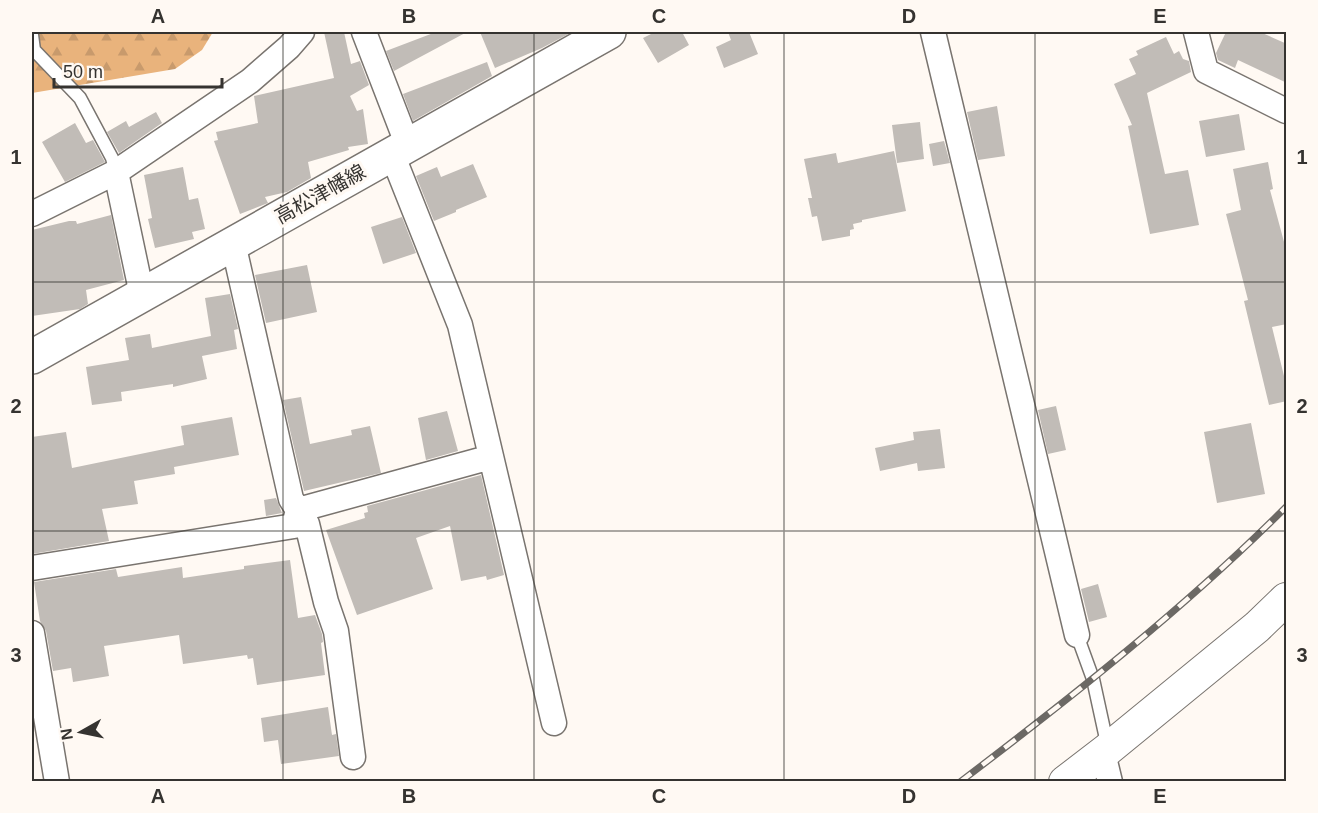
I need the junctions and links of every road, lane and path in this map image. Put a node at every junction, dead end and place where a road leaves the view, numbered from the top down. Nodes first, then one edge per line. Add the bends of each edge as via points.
1 (302, 32) edge
2 (363, 32) edge
3 (609, 32) edge
4 (933, 32) edge
5 (1196, 32) edge
6 (32, 35) edge
7 (1287, 111) edge
8 (400, 150) junction
9 (116, 172) junction
10 (32, 214) edge
11 (233, 243) junction
12 (142, 295) junction
13 (32, 357) edge
14 (491, 457) junction
15 (298, 510) junction
16 (32, 567) edge
17 (1287, 599) edge
18 (32, 633) edge
19 (1077, 635) joint
20 (554, 723) dead end
21 (353, 757) dead end
22 (1107, 761) edge
23 (57, 782) edge
24 (1065, 782) edge

1 - 9 street via 250,81
2 - 8 street
3 - 8 main road, 高松津幡線
4 - 19 street
5 - 7 street via 1206,71
6 - 9 lane via 34,50 80,98
8 - 11 main road, 高松津幡線
8 - 14 street via 460,325
9 - 10 street
9 - 12 street
11 - 12 main road, 高松津幡線
11 - 15 street via 291,499
12 - 13 main road, 高松津幡線
14 - 15 street
14 - 20 street
15 - 16 street via 294,526
15 - 21 street via 307,524 336,631
17 - 22 street
18 - 23 street
19 - 22 lane via 1093,679
22 - 24 street

